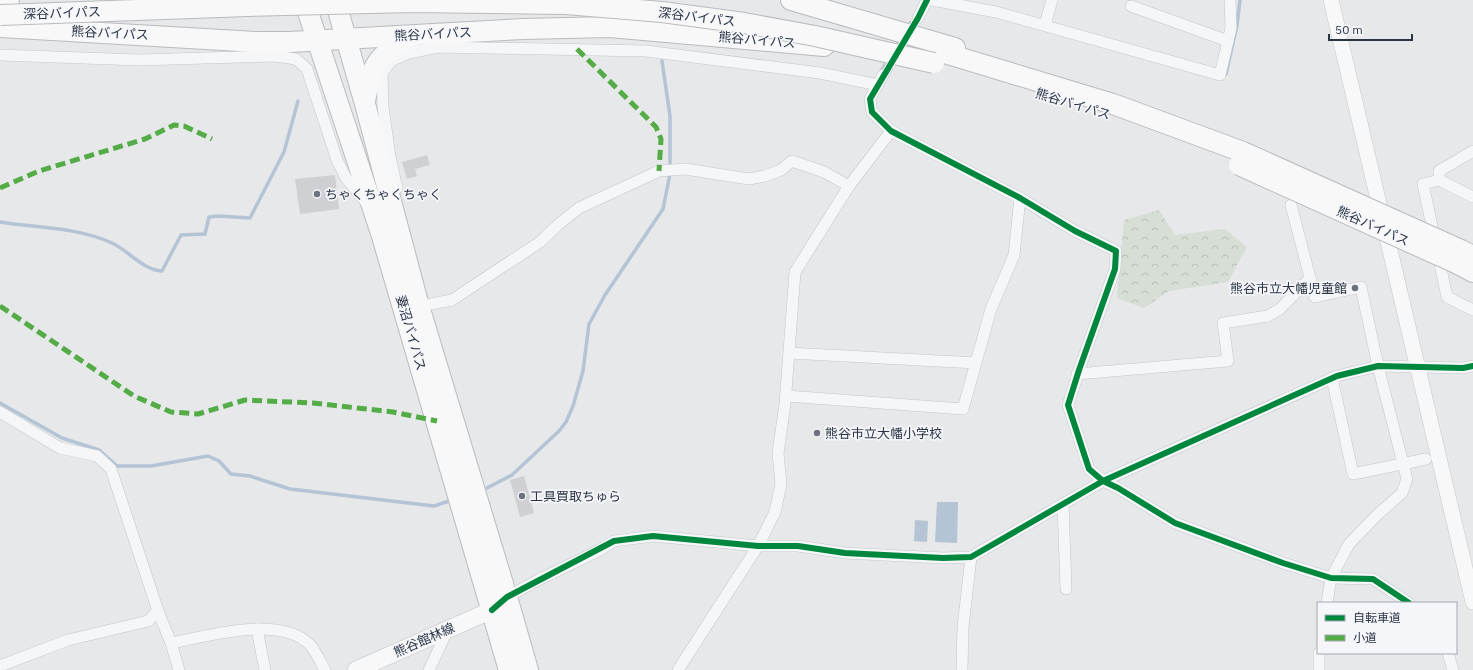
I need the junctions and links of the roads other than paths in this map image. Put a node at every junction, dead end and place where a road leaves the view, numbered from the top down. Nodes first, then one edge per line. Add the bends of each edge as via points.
1 (0, 0) edge
2 (9, 0) edge
3 (304, 0) edge
4 (335, 0) edge
5 (669, 0) edge
6 (792, 0) edge
7 (927, 0) edge
8 (932, 0) edge
9 (1052, 0) edge
10 (1230, 0) edge
11 (1331, 0) edge
12 (1131, 6) dead end
13 (0, 15) edge
14 (918, 18) tunnel mouth
15 (1045, 25) junction
16 (0, 27) edge
17 (419, 34) junction
18 (345, 38) junction
19 (317, 40) junction
20 (1228, 41) junction
21 (0, 55) edge
22 (936, 57) junction
23 (1056, 86) junction
24 (365, 104) junction
25 (891, 131) junction
26 (1473, 151) edge
27 (1241, 158) junction
28 (1439, 180) junction
29 (849, 186) junction
30 (1473, 196) edge
31 (1020, 198) junction
32 (1291, 205) dead end
33 (374, 213) junction
34 (401, 240) junction
35 (1466, 261) edge
36 (1310, 278) junction
37 (412, 308) junction
38 (1473, 310) edge
39 (789, 353) junction
40 (976, 363) junction
41 (1378, 366) junction
42 (1473, 366) edge
43 (1418, 367) junction
44 (1077, 374) junction
45 (1332, 378) junction
46 (786, 396) junction
47 (0, 412) edge
48 (1426, 459) dead end
49 (1404, 464) junction
50 (1103, 481) junction
51 (1063, 504) junction
52 (758, 546) junction
53 (970, 557) junction
54 (1331, 578) junction
55 (1066, 589) dead end
56 (507, 597) junction
57 (1327, 602) edge
58 (1407, 602) edge
59 (1473, 602) edge
60 (492, 610) junction
61 (158, 611) junction
62 (258, 629) junction
63 (448, 629) junction
64 (171, 643) junction
65 (1319, 654) edge
66 (1448, 654) edge
67 (0, 666) edge
68 (179, 670) edge
69 (266, 670) edge
70 (325, 670) edge
71 (356, 670) edge
72 (429, 670) edge
73 (509, 670) edge
74 (528, 670) edge
75 (678, 670) edge
76 (962, 670) edge
77 (1319, 670) edge
78 (1453, 670) edge

1 - 2 highway, 深谷バイパス
3 - 19 highway, 妻沼バイパス
4 - 18 highway, 妻沼バイパス
5 - 22 highway, 深谷バイパス via 816,23
6 - 23 highway via 1013,65
7 - 14 street
8 - 15 street via 996,12
9 - 15 street
10 - 20 street via 1231,28
11 - 43 street
12 - 20 street
13 - 22 highway, 深谷バイパス, bridge via 412,2 566,4 662,12 744,23
15 - 20 street via 1220,75
16 - 19 highway, 熊谷バイパス via 257,42
17 - 18 highway, 熊谷バイパス
17 - 22 highway, 熊谷バイパス, bridge via 610,27
17 - 24 highway via 392,47 382,55 368,81
18 - 19 highway, 熊谷バイパス
18 - 24 highway, 妻沼バイパス
19 - 33 highway, 妻沼バイパス
21 - 33 street via 139,60 275,56 296,59 307,69 337,160 346,178
22 - 23 highway, 熊谷バイパス
22 - 27 highway, 熊谷バイパス
23 - 27 highway, 熊谷バイパス via 1113,104
24 - 34 highway, 妻沼バイパス
25 - 29 street
25 - 31 street
25 - 34 street via 872,112 870,99 881,80 646,51 438,47 409,53 391,61 382,73 383,107 390,157 410,238
26 - 28 street via 1439,171
27 - 35 highway, 熊谷バイパス, bridge
28 - 30 street
28 - 38 street via 1424,184 1446,297
29 - 37 street via 824,172 792,161 781,170 749,179 686,169 659,171 580,208 540,242 452,300
29 - 39 street via 795,272
31 - 40 street via 1014,255 991,309
31 - 44 street via 1075,231 1116,251 1115,269
32 - 36 street
33 - 37 highway, 妻沼バイパス
34 - 37 highway, 妻沼バイパス
36 - 41 street via 1315,297 1361,287
36 - 44 street via 1280,309 1268,316 1223,323 1228,361
37 - 56 highway, 妻沼バイパス
37 - 60 highway, 妻沼バイパス
39 - 40 street
39 - 46 street
40 - 46 street via 963,409
41 - 43 street
41 - 45 street
41 - 49 street
42 - 43 street
43 - 59 street
44 - 50 street via 1068,404 1089,469
45 - 49 street via 1353,474
45 - 50 street
46 - 52 street via 778,453 781,484 775,512
47 - 61 street via 60,448 97,456 111,469
48 - 49 street
49 - 54 street via 1407,479 1402,492 1349,544
50 - 51 street
50 - 54 street via 1175,523
51 - 53 street
51 - 55 street
52 - 53 street via 798,546 868,555
52 - 56 street via 652,536 614,542
52 - 75 street
53 - 76 street
54 - 57 street
54 - 58 street via 1372,579
56 - 60 street
56 - 74 highway, 妻沼バイパス
60 - 63 main road, 熊谷館林線
60 - 73 highway, 妻沼バイパス
61 - 64 street
61 - 67 street via 148,621 68,640
62 - 64 street
62 - 69 street
62 - 70 street via 294,634 308,642
63 - 71 main road, 熊谷館林線
63 - 72 street
64 - 68 street
65 - 77 street
66 - 78 street

